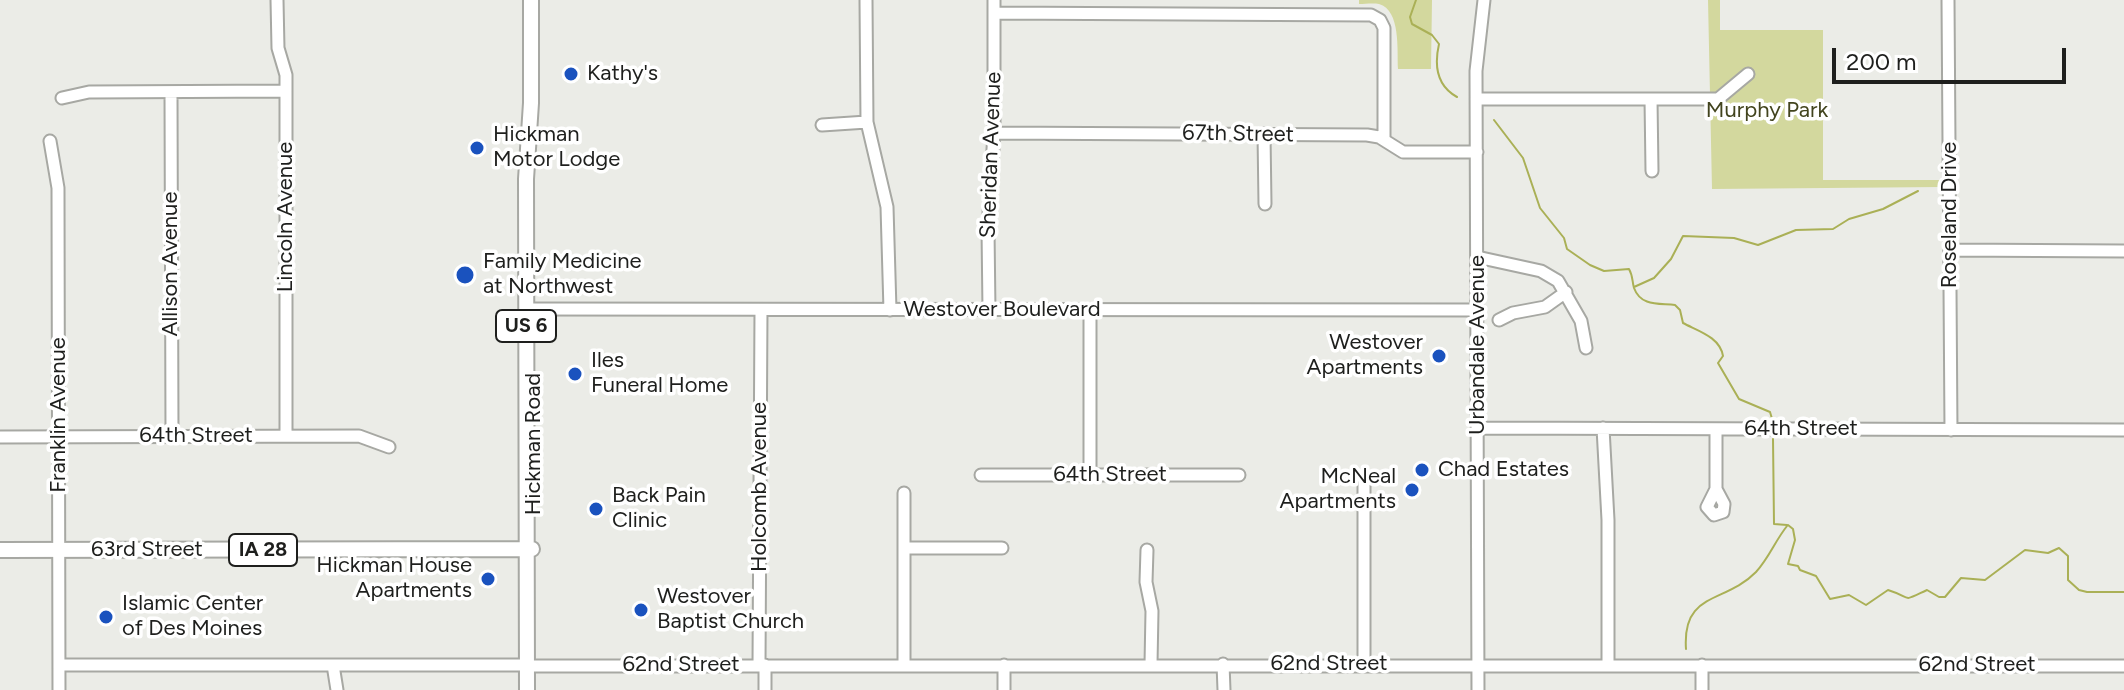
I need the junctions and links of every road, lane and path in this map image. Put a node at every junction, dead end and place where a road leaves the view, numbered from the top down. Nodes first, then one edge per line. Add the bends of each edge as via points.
1 (277, 0) edge
2 (529, 0) edge
3 (866, 0) edge
4 (994, 0) edge
5 (1484, 0) edge
6 (1948, 0) edge
7 (995, 13) junction
8 (1748, 74) dead end
9 (286, 91) junction
10 (171, 92) junction
11 (62, 98) dead end
12 (1476, 99) junction
13 (1651, 99) junction
14 (867, 122) junction
15 (822, 125) dead end
16 (994, 133) junction
17 (1264, 134) junction
18 (1384, 139) junction
19 (50, 141) dead end
20 (1477, 152) junction
21 (1652, 171) dead end
22 (1265, 204) dead end
23 (1950, 250) junction
24 (2124, 251) edge
25 (1477, 257) junction
26 (1566, 292) junction
27 (530, 309) junction
28 (761, 310) junction
29 (890, 310) junction
30 (1478, 310) junction
31 (989, 311) junction
32 (1090, 311) junction
33 (1499, 320) dead end
34 (1586, 348) dead end
35 (1478, 428) junction
36 (1603, 428) junction
37 (1716, 429) junction
38 (1951, 430) junction
39 (2124, 430) edge
40 (172, 435) junction
41 (59, 436) junction
42 (286, 436) junction
43 (0, 437) edge
44 (389, 447) dead end
45 (981, 475) dead end
46 (1090, 475) junction
47 (1239, 475) dead end
48 (1364, 482) dead end
49 (1716, 489) dead end
50 (904, 493) dead end
51 (904, 548) junction
52 (1002, 548) dead end
53 (530, 549) junction
54 (0, 550) edge
55 (59, 550) junction
56 (1147, 550) dead end
57 (1151, 664) junction
58 (1223, 664) junction
59 (1478, 664) junction
60 (59, 665) junction
61 (333, 665) junction
62 (762, 665) junction
63 (904, 665) junction
64 (1004, 665) junction
65 (1364, 665) junction
66 (1608, 665) junction
67 (1702, 665) junction
68 (530, 666) junction
69 (2124, 666) edge
70 (59, 690) edge
71 (337, 690) edge
72 (527, 690) edge
73 (533, 690) edge
74 (765, 690) edge
75 (1004, 690) edge
76 (1224, 690) edge
77 (1478, 690) edge
78 (1702, 690) edge

1 - 9 street, Lincoln Avenue
2 - 27 main road, Hickman Road / US 6
3 - 14 street
4 - 7 street, Sheridan Avenue
5 - 12 street, Urbandale Avenue
6 - 23 street, Roseland Drive
7 - 16 street, Sheridan Avenue
7 - 18 street via 1371,15 1380,20 1385,37
8 - 13 street via 1718,99
9 - 10 street
9 - 42 street, Lincoln Avenue
10 - 11 street via 89,92
10 - 40 street, Allison Avenue
12 - 13 street
12 - 20 street, Urbandale Avenue
13 - 21 street
14 - 15 street
14 - 29 street via 887,207
16 - 17 street, 67th Street
16 - 31 street, Sheridan Avenue
17 - 18 street, 67th Street
17 - 22 street
18 - 20 street, 67th Street via 1403,152
19 - 41 street, Franklin Avenue via 58,188
20 - 25 street, Urbandale Avenue
23 - 24 street
23 - 38 street, Roseland Drive
25 - 26 street via 1541,271
25 - 30 street, Urbandale Avenue
26 - 33 street via 1535,311
26 - 34 street via 1581,321
27 - 28 street, Westover Boulevard
27 - 53 main road, Hickman Road / US 6
28 - 29 street, Westover Boulevard
28 - 62 street, Holcomb Avenue
29 - 31 street, Westover Boulevard
30 - 32 street, Westover Boulevard
30 - 35 street, Urbandale Avenue
31 - 32 street, Westover Boulevard
32 - 46 street
35 - 36 street, 64th Street
35 - 59 street, Urbandale Avenue
36 - 37 street, 64th Street
36 - 66 street
37 - 38 street, 64th Street
37 - 49 street
38 - 39 street, 64th Street
40 - 41 street, 64th Street
40 - 42 street, 64th Street
41 - 43 street, 64th Street
41 - 55 street, Franklin Avenue
42 - 44 street, 64th Street via 359,436
45 - 46 street, 64th Street
46 - 47 street, 64th Street
48 - 65 street
50 - 51 street
51 - 52 street
51 - 63 street
53 - 55 main road, 63rd Street / IA 28
53 - 68 main road, Hickman Road / US 6
54 - 55 main road, 63rd Street / IA 28
55 - 60 street, Franklin Avenue
56 - 57 street
57 - 58 street, 62nd Street
57 - 64 street, 62nd Street
58 - 65 street, 62nd Street
58 - 76 street
59 - 65 street, 62nd Street
59 - 66 street, 62nd Street
59 - 77 street, Urbandale Avenue
60 - 61 street, 62nd Street
60 - 70 street, Franklin Avenue
61 - 68 street, 62nd Street
61 - 71 street
62 - 63 street, 62nd Street
62 - 68 street, 62nd Street
62 - 74 street, Holcomb Avenue
63 - 64 street, 62nd Street
64 - 75 street
66 - 67 street, 62nd Street
67 - 69 street, 62nd Street
67 - 78 street
68 - 72 main road, Hickman Road / US 6
68 - 73 main road, Hickman Road / US 6

